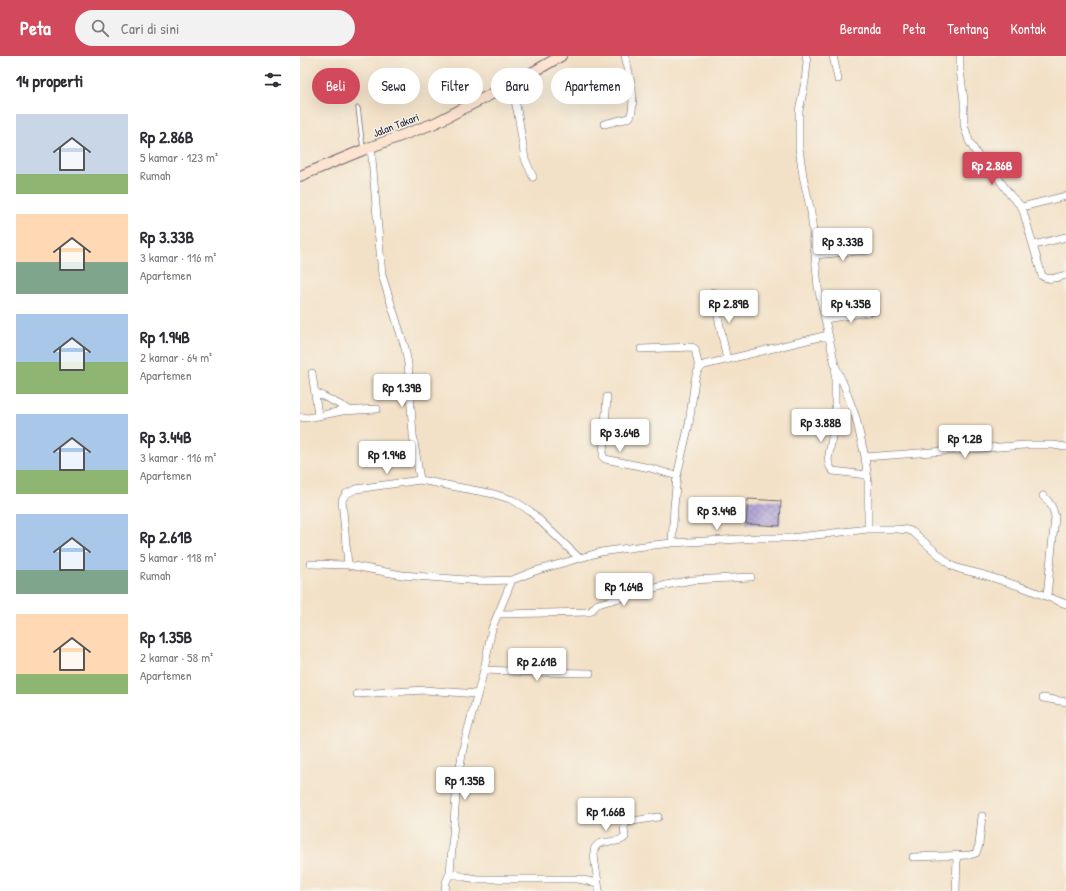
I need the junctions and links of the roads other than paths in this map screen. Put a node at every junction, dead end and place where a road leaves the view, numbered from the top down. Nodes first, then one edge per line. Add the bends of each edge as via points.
1 (561, 56) edge
2 (625, 56) edge
3 (806, 56) edge
4 (833, 56) edge
5 (960, 56) edge
6 (540, 68) edge
7 (838, 78) dead end
8 (491, 94) edge
9 (516, 104) edge
10 (358, 108) dead end
11 (604, 124) dead end
12 (367, 149) junction
13 (300, 176) edge
14 (533, 177) dead end
15 (1066, 196) edge
16 (1022, 207) junction
17 (1066, 237) edge
18 (1034, 245) junction
19 (869, 250) dead end
20 (815, 255) junction
21 (1066, 275) edge
22 (713, 292) dead end
23 (875, 310) dead end
24 (825, 319) junction
25 (828, 335) junction
26 (641, 349) dead end
27 (727, 360) junction
28 (834, 365) junction
29 (699, 368) junction
30 (312, 373) dead end
31 (315, 392) junction
32 (607, 397) dead end
33 (377, 409) dead end
34 (351, 411) junction
35 (318, 415) junction
36 (300, 417) edge
37 (1066, 447) edge
38 (865, 457) junction
39 (867, 475) junction
40 (678, 476) junction
41 (420, 480) junction
42 (1043, 496) dead end
43 (868, 529) junction
44 (672, 543) junction
45 (579, 558) junction
46 (311, 564) dead end
47 (348, 565) junction
48 (751, 577) dead end
49 (512, 580) junction
50 (1047, 596) junction
51 (1066, 604) edge
52 (498, 614) junction
53 (484, 670) junction
54 (590, 673) dead end
55 (357, 694) dead end
56 (477, 694) junction
57 (1042, 698) dead end
58 (1066, 702) edge
59 (982, 816) dead end
60 (658, 817) dead end
61 (957, 856) junction
62 (913, 857) dead end
63 (450, 873) junction
64 (598, 883) junction
65 (444, 891) edge
66 (599, 891) edge
67 (956, 891) edge

1 - 6 street, Jalan Takari
2 - 11 street via 633,100 632,112 630,117
3 - 20 street via 805,82 799,111 799,148 811,212
4 - 7 street
5 - 16 street via 964,125 969,141 978,156
8 - 12 street, Jalan Takari via 435,123
9 - 14 street via 525,159
10 - 12 lane
12 - 13 street, Jalan Takari
12 - 41 street via 382,275 408,364 413,435
15 - 16 street
16 - 18 street
17 - 18 street
18 - 21 street via 1042,276 1049,278
19 - 20 street
20 - 24 street
22 - 27 street
23 - 24 street
24 - 25 street
25 - 27 street
25 - 28 street
26 - 29 street via 692,347
27 - 29 street
28 - 38 street via 856,418
28 - 39 street via 835,420 828,460 830,467 833,471
29 - 40 street
30 - 31 street
31 - 34 street
31 - 35 street
32 - 40 street via 603,457
33 - 34 street
34 - 35 street
35 - 36 street
37 - 38 street via 1025,445
38 - 39 street
39 - 43 street
40 - 44 street
41 - 45 street via 513,500 530,512
41 - 47 street via 356,488 346,494 342,500
42 - 50 street via 1052,505 1055,516
43 - 44 street via 790,538
43 - 50 street via 908,530 952,566
44 - 45 street via 601,552
45 - 49 street
46 - 47 street
47 - 49 street via 402,575 480,581
48 - 52 street via 692,580 666,585 598,604 591,612
49 - 52 street
50 - 51 street
52 - 53 street via 492,628
53 - 54 street
53 - 56 street
55 - 56 street via 424,690
56 - 63 street via 457,783
57 - 58 street
59 - 61 street via 976,853
60 - 64 street via 627,822 624,826 624,839 601,842 597,845 594,851
61 - 62 street
61 - 67 street
63 - 64 street via 477,879 578,879
63 - 65 street
64 - 66 street

